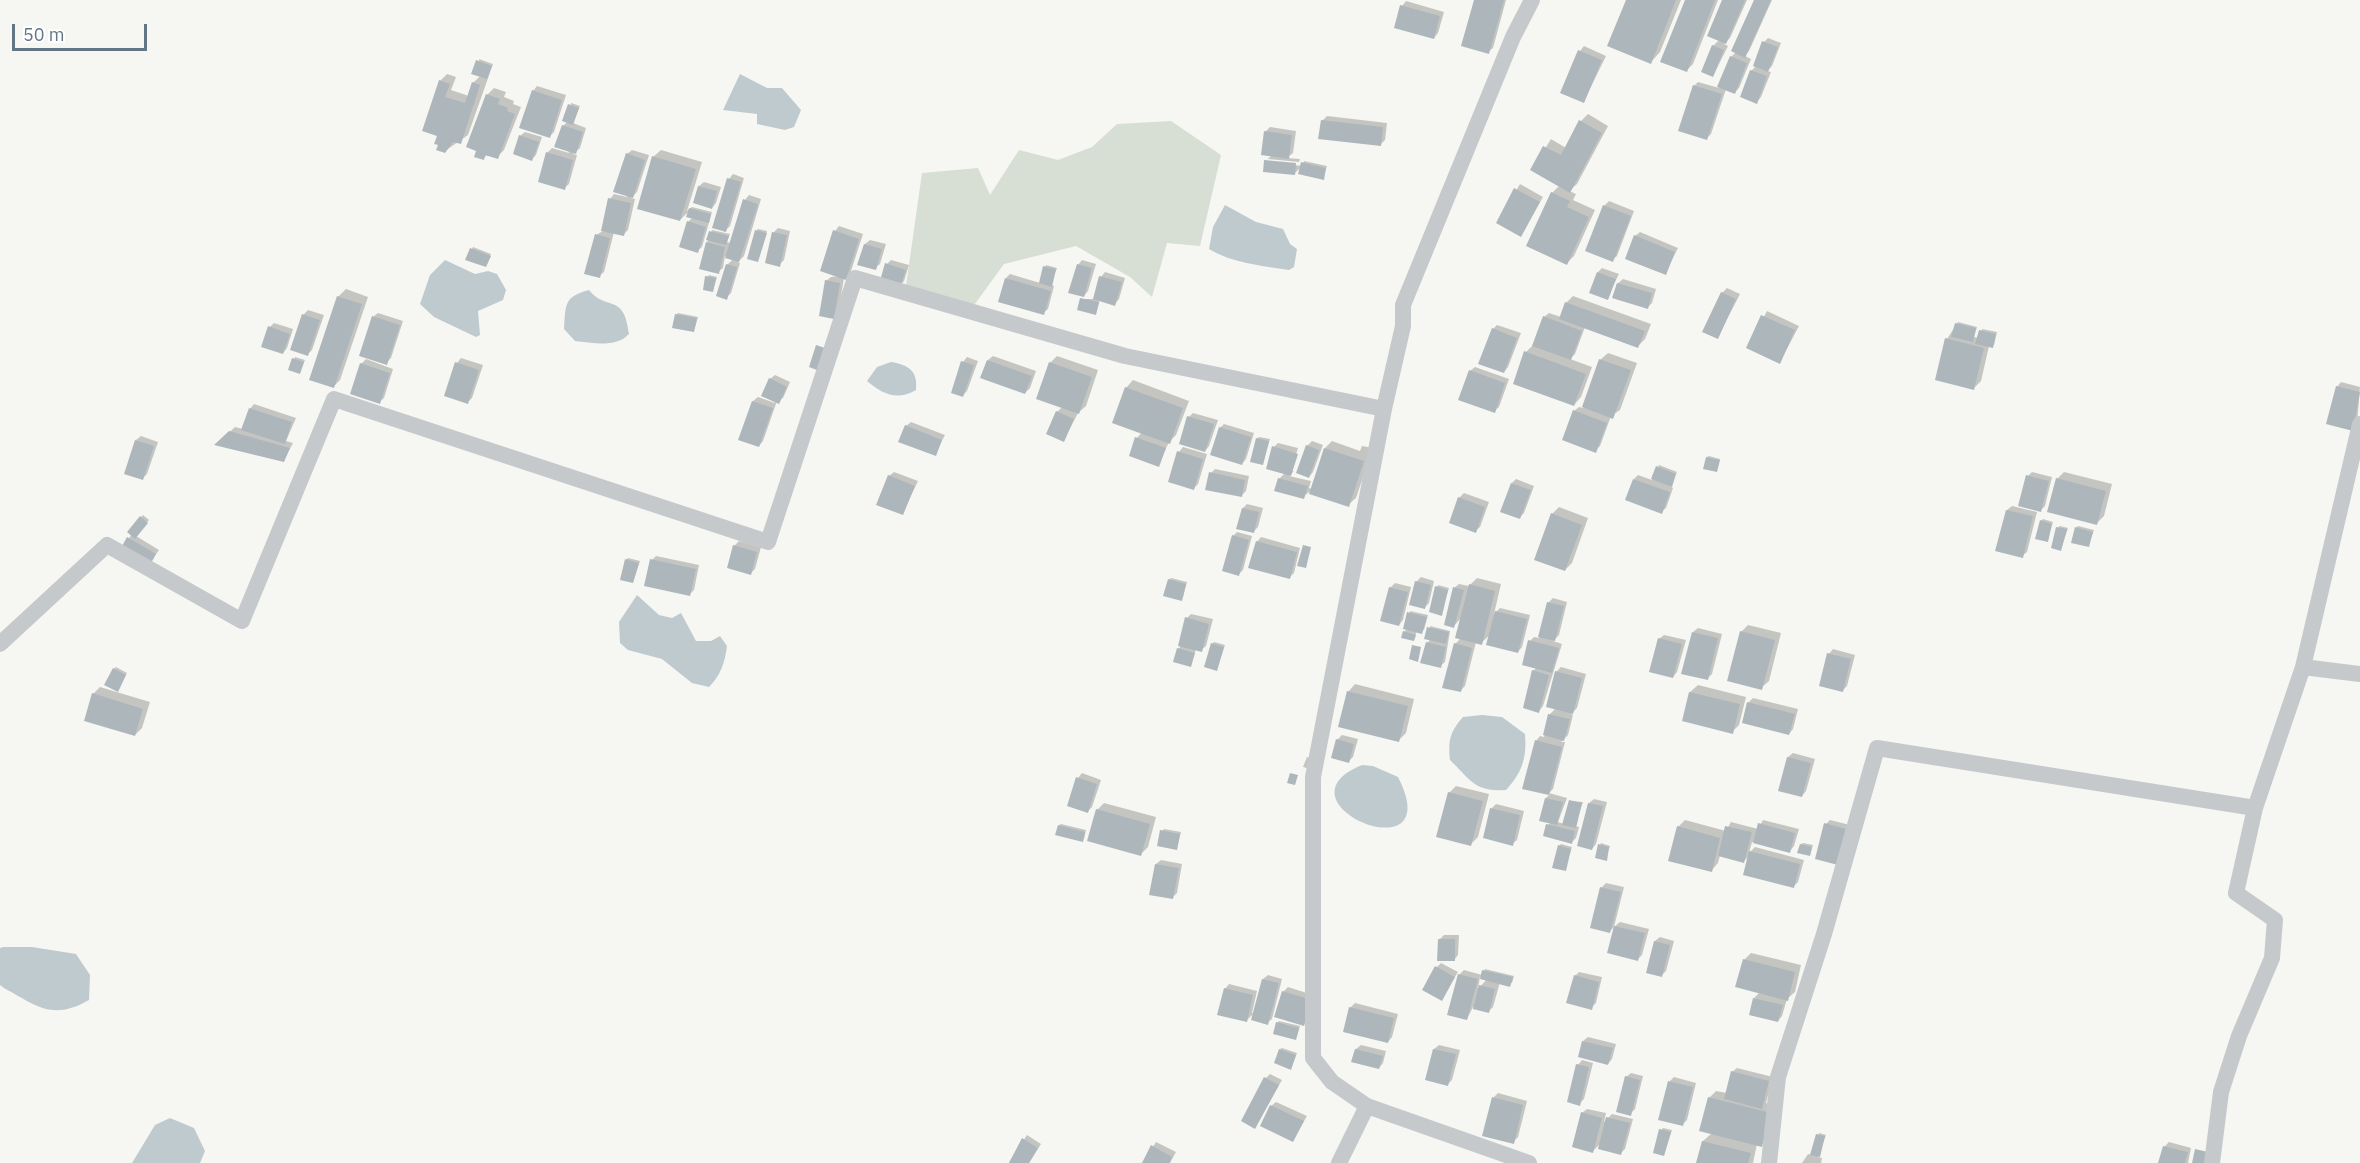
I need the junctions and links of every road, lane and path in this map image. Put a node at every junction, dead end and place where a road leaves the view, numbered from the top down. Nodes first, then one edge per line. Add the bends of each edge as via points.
1 (1532, 0) edge
2 (1384, 409) junction
3 (2360, 424) edge
4 (0, 644) edge
5 (2303, 666) junction
6 (2360, 674) edge
7 (2255, 808) junction
8 (1367, 1106) junction
9 (1339, 1163) edge
10 (1529, 1163) edge
11 (1769, 1163) edge
12 (2212, 1163) edge

1 - 2 street via 1513,37 1403,305
2 - 4 street via 1125,356 855,278 768,542 334,399 242,621 107,545
2 - 8 street via 1314,777 1313,1058 1332,1082
3 - 5 street
5 - 6 street
5 - 7 street
7 - 11 street via 1877,748 1778,1077
7 - 12 street via 2236,894 2275,920 2272,958 2239,1036 2221,1092
8 - 9 street
8 - 10 street

